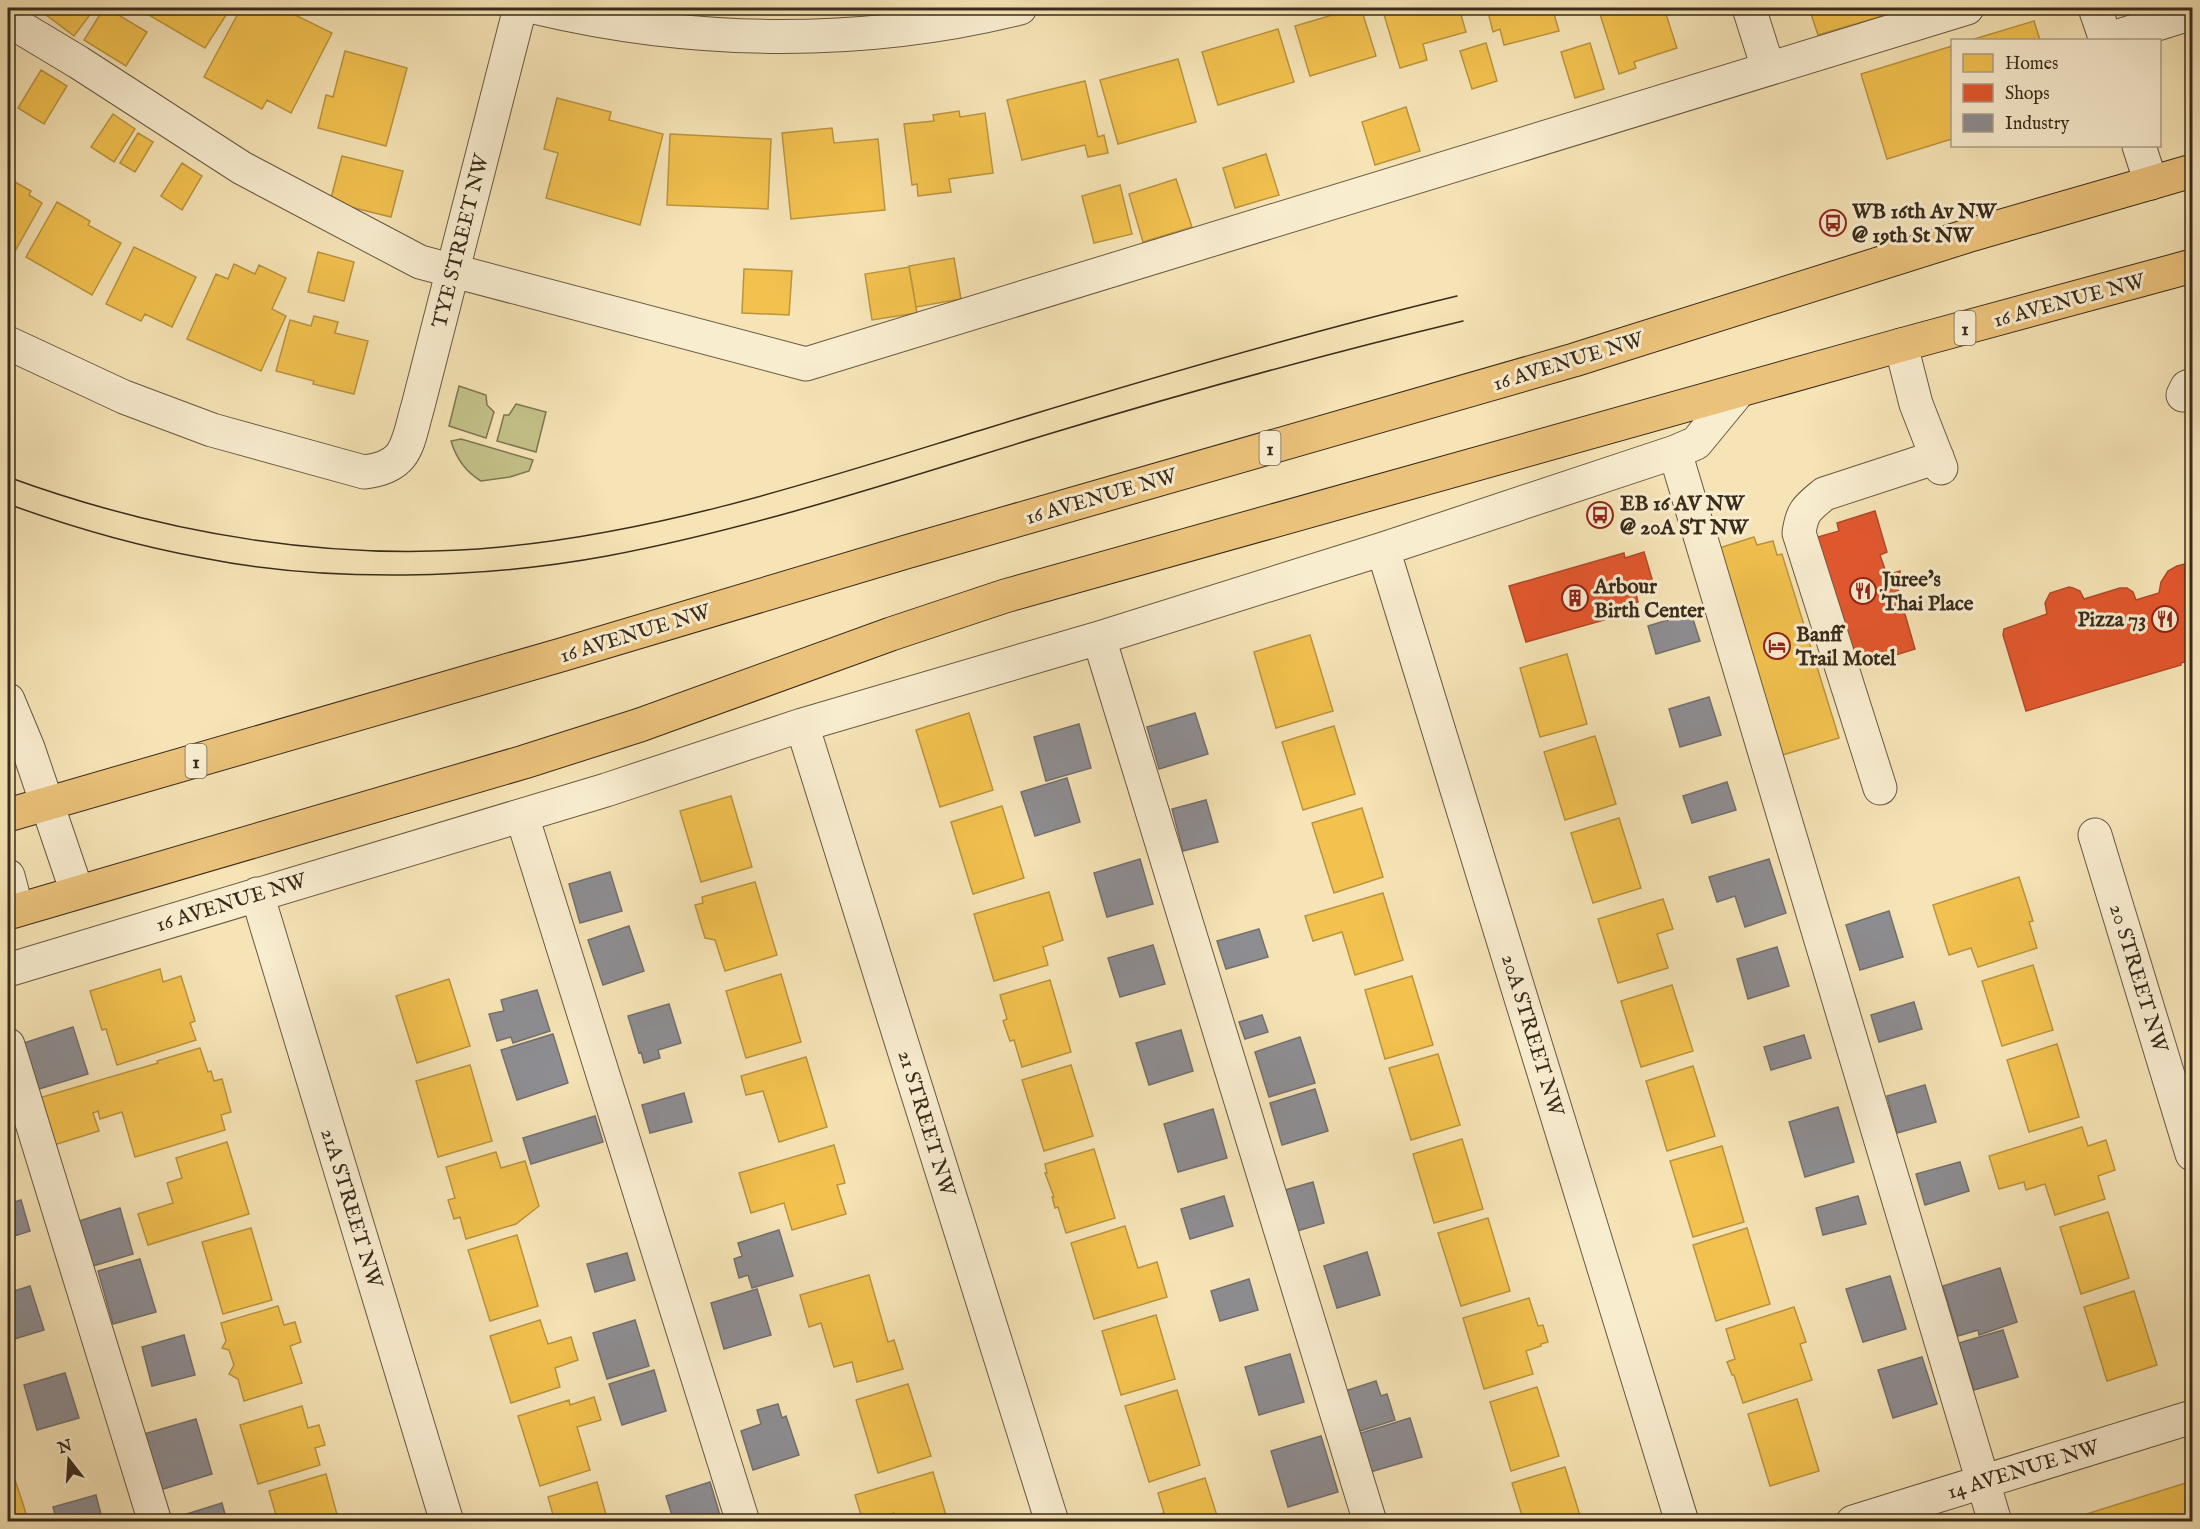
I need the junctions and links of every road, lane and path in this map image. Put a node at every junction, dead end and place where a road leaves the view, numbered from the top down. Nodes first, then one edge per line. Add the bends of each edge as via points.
1 (520, 8) edge
2 (538, 8) edge
3 (1020, 8) edge
4 (1749, 8) edge
5 (1967, 8) edge
6 (2095, 8) edge
7 (2189, 14) dead end
8 (8, 21) edge
9 (2106, 39) edge
10 (2109, 39) edge
11 (1768, 68) junction
12 (2139, 147) edge
13 (2193, 171) edge
14 (2151, 183) junction
15 (2193, 266) edge
16 (452, 272) junction
17 (8, 343) edge
18 (1901, 345) junction
19 (1738, 392) junction
20 (1675, 452) junction
21 (1383, 549) junction
22 (1099, 638) junction
23 (8, 700) edge
24 (802, 725) junction
25 (1880, 788) dead end
26 (47, 804) junction
27 (8, 815) edge
28 (522, 816) junction
29 (2095, 835) dead end
30 (8, 876) edge
31 (77, 892) junction
32 (257, 894) junction
33 (12, 911) edge
34 (8, 970) edge
35 (8, 1045) edge
36 (2193, 1154) edge
37 (2193, 1417) edge
38 (1983, 1481) junction
39 (155, 1521) edge
40 (447, 1521) edge
41 (744, 1521) edge
42 (1052, 1521) edge
43 (1370, 1521) edge
44 (1682, 1521) edge
45 (1853, 1521) edge
46 (1995, 1521) edge

1 - 16 street, TYE STREET NW
2 - 3 street via 593,21 656,29 783,36 920,27
4 - 11 street
5 - 11 street
6 - 9 street
7 - 10 street
8 - 16 street via 242,168 420,261
11 - 16 street via 806,364
12 - 14 street
13 - 14 highway, 16 AVENUE NW / 1
14 - 26 highway, 16 AVENUE NW / 1 via 1967,236 1574,360
15 - 18 highway, 16 AVENUE NW / 1
16 - 17 street, TYE STREET NW via 403,454 387,467 364,472 212,430 124,397
18 - 19 highway, 16 AVENUE NW / 1
18 - 25 street via 1916,404 1939,463 1824,494 1801,517 1799,533
19 - 20 street, 16 AVENUE NW via 1696,442
19 - 31 highway, 16 AVENUE NW / 1 via 1005,596 524,762
20 - 21 street, 16 AVENUE NW
20 - 38 street
21 - 22 street, 16 AVENUE NW
21 - 44 street, 20A STREET NW
22 - 24 street, 16 AVENUE NW
22 - 43 street
23 - 26 street
24 - 28 street, 16 AVENUE NW
24 - 42 street, 21 STREET NW
26 - 27 highway, 16 AVENUE NW / 1
26 - 31 street
28 - 32 street, 16 AVENUE NW
28 - 41 street
29 - 36 street, 20 STREET NW
30 - 33 street
31 - 33 highway, 16 AVENUE NW / 1
32 - 34 street, 16 AVENUE NW
32 - 40 street, 21A STREET NW
35 - 39 street
37 - 38 street, 14 AVENUE NW
38 - 45 street, 14 AVENUE NW
38 - 46 street

